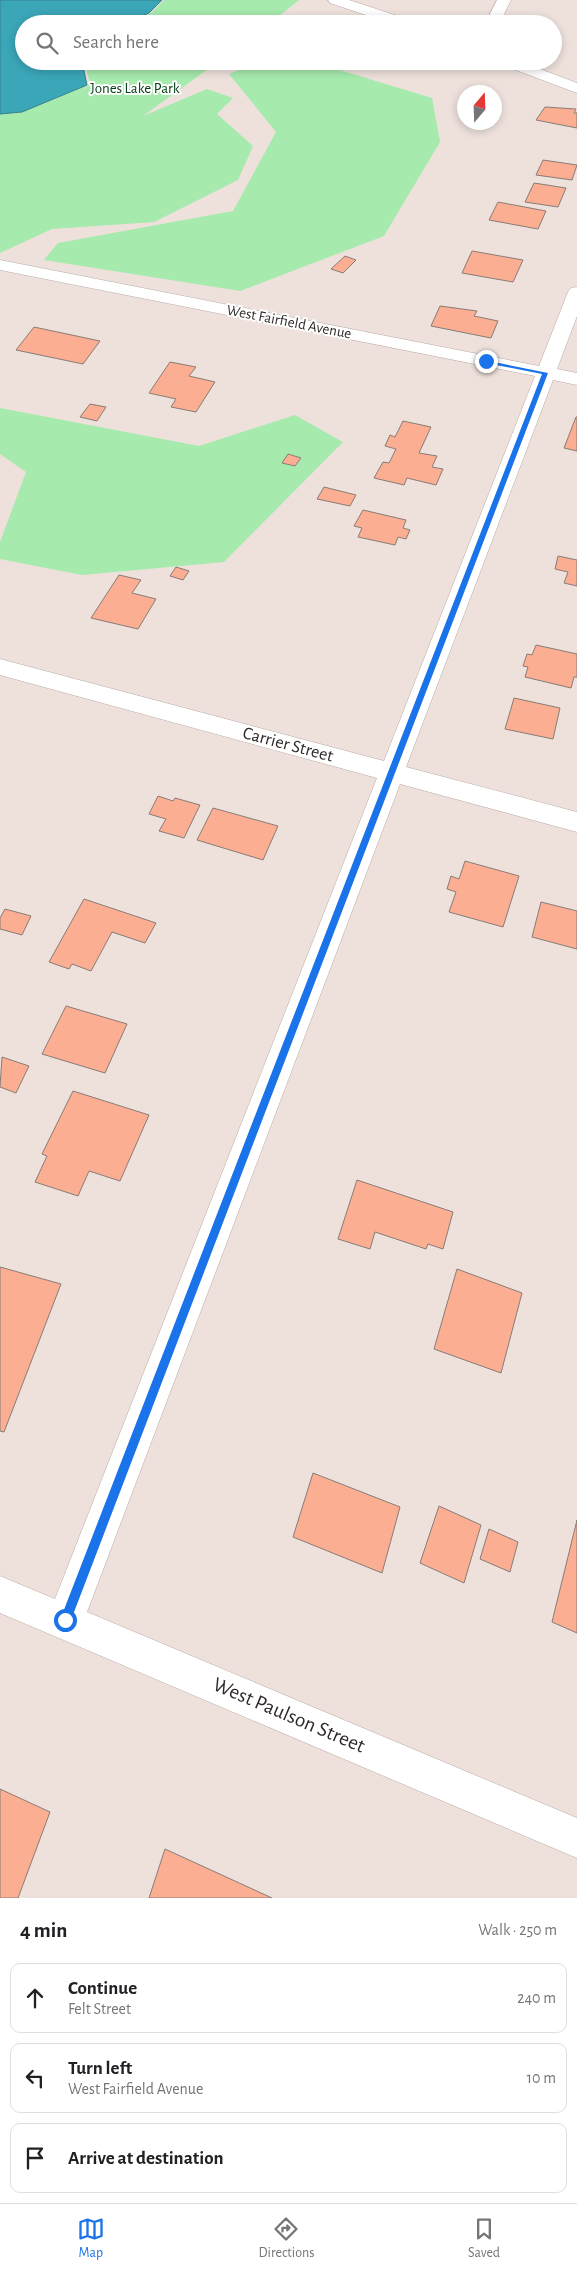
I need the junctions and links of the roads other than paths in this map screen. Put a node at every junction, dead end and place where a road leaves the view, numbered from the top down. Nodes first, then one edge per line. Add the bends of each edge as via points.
1 (336, 0) edge
2 (504, 0) edge
3 (381, 15) edge
4 (496, 15) edge
5 (528, 70) edge
6 (577, 88) edge
7 (0, 265) edge
8 (577, 292) edge
9 (545, 373) junction
10 (577, 379) edge
11 (0, 667) edge
12 (392, 773) junction
13 (577, 822) edge
14 (0, 1594) edge
15 (65, 1620) junction
16 (577, 1838) edge

1 - 3 street
2 - 4 street
5 - 6 street
7 - 9 street, West Fairfield Avenue
8 - 9 street
9 - 10 street, West Fairfield Avenue
9 - 12 street
11 - 12 street, Carrier Street
12 - 13 street, Carrier Street
12 - 15 street
14 - 15 street, West Paulson Street
15 - 16 street, West Paulson Street

